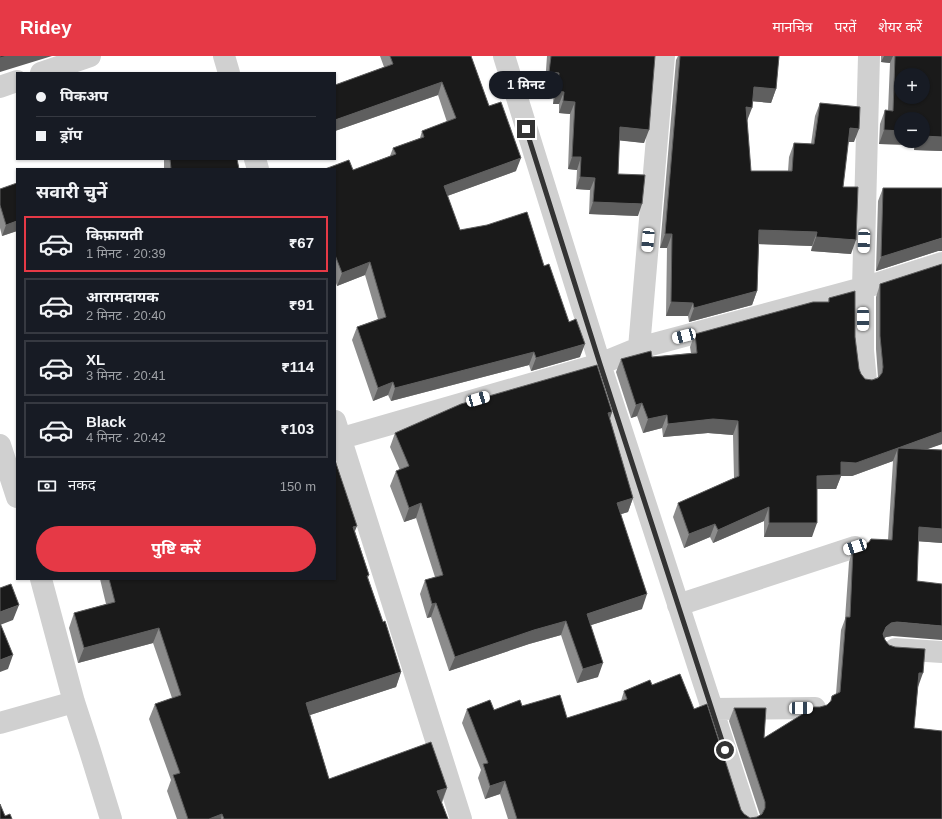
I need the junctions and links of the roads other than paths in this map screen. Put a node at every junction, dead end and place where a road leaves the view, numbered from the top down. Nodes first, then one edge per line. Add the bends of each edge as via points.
1 (90, 56) edge
2 (224, 56) edge
3 (504, 56) edge
4 (664, 56) edge
5 (869, 56) edge
6 (44, 72) edge
7 (229, 72) edge
8 (16, 81) edge
9 (0, 87) edge
10 (942, 263) edge
11 (863, 288) junction
12 (639, 348) junction
13 (600, 364) junction
14 (866, 380) edge
15 (337, 433) edge
16 (0, 445) edge
17 (16, 494) edge
18 (855, 547) edge
19 (41, 580) edge
20 (678, 605) junction
21 (891, 648) edge
22 (942, 652) edge
23 (74, 702) junction
24 (815, 708) edge
25 (712, 709) junction
26 (0, 723) edge
27 (111, 819) edge
28 (461, 819) edge
29 (748, 819) edge

1 - 6 street
2 - 7 street
3 - 13 street
4 - 12 street
5 - 11 street
8 - 9 street
10 - 11 street
11 - 12 street
11 - 14 street via 863,350
12 - 13 street
13 - 15 street
13 - 20 street
15 - 28 street
16 - 17 street
18 - 20 street
19 - 23 street
20 - 25 street
21 - 22 street
23 - 26 street
23 - 27 street
24 - 25 street
25 - 29 street

